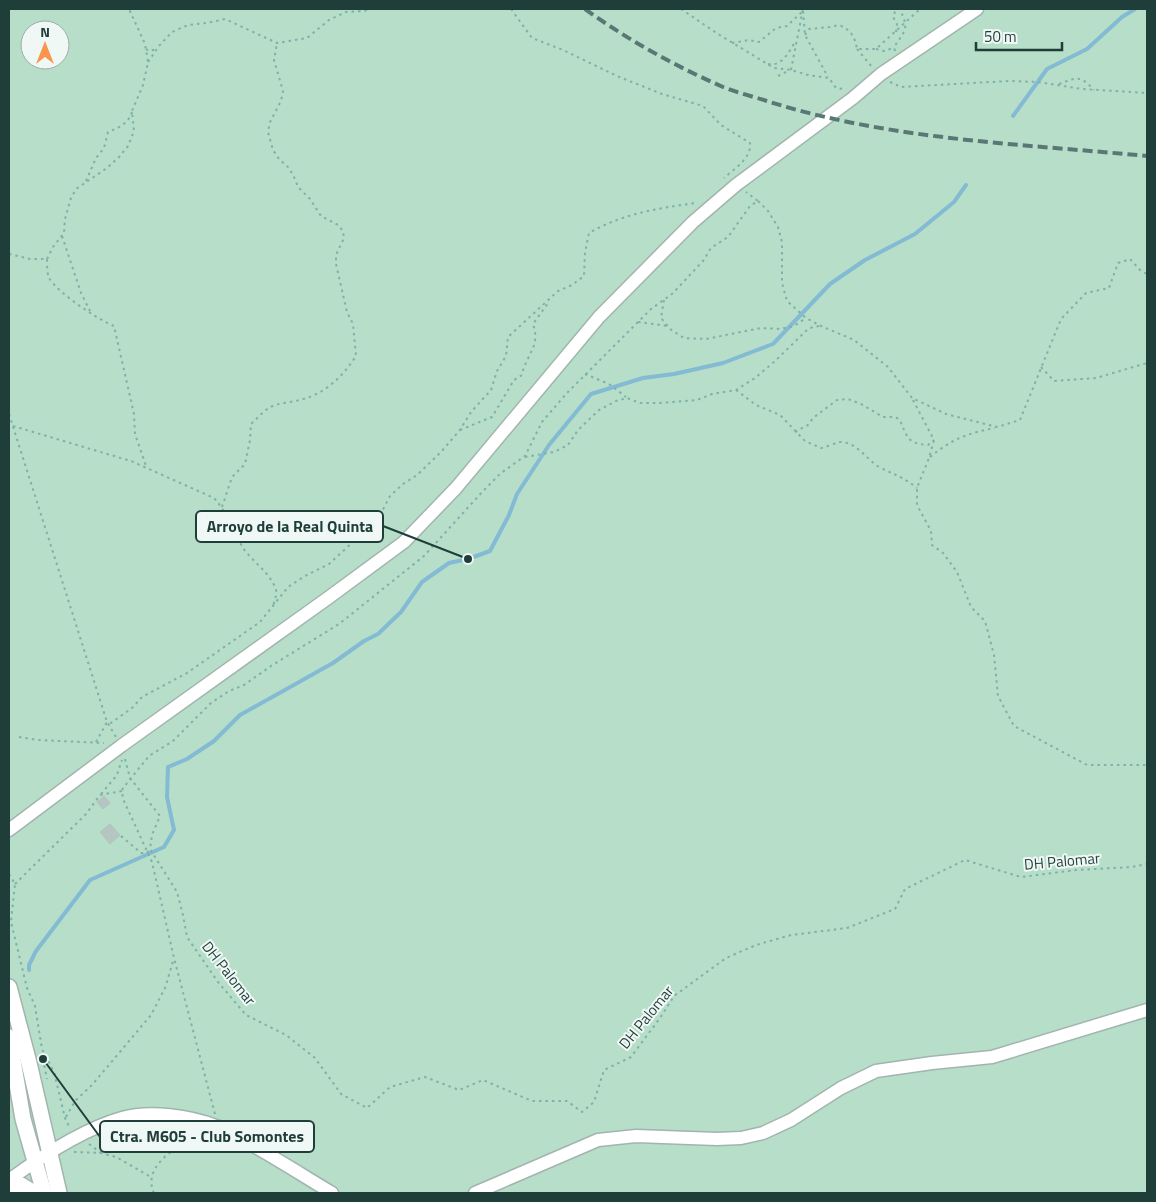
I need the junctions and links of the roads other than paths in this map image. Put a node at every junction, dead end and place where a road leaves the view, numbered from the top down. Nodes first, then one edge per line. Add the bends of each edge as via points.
1 (977, 9) edge
2 (9, 830) edge
3 (9, 987) edge
4 (1147, 1010) edge
5 (9, 1037) edge
6 (49, 1152) junction
7 (36, 1160) junction
8 (9, 1180) edge
9 (9, 1185) edge
10 (34, 1193) edge
11 (44, 1193) edge
12 (54, 1193) edge
13 (59, 1193) edge
14 (332, 1193) edge
15 (475, 1193) edge

1 - 2 street via 900,61 736,185 693,222 599,317 456,488 404,542
3 - 6 street via 30,1063
4 - 15 street via 992,1057 876,1071 763,1133 741,1138 636,1136 598,1140
5 - 7 street via 20,1104
6 - 7 street
6 - 13 street
6 - 14 street via 123,1118 185,1117 218,1126
7 - 8 street
7 - 11 street
7 - 12 street via 47,1170
9 - 10 street via 21,1185

